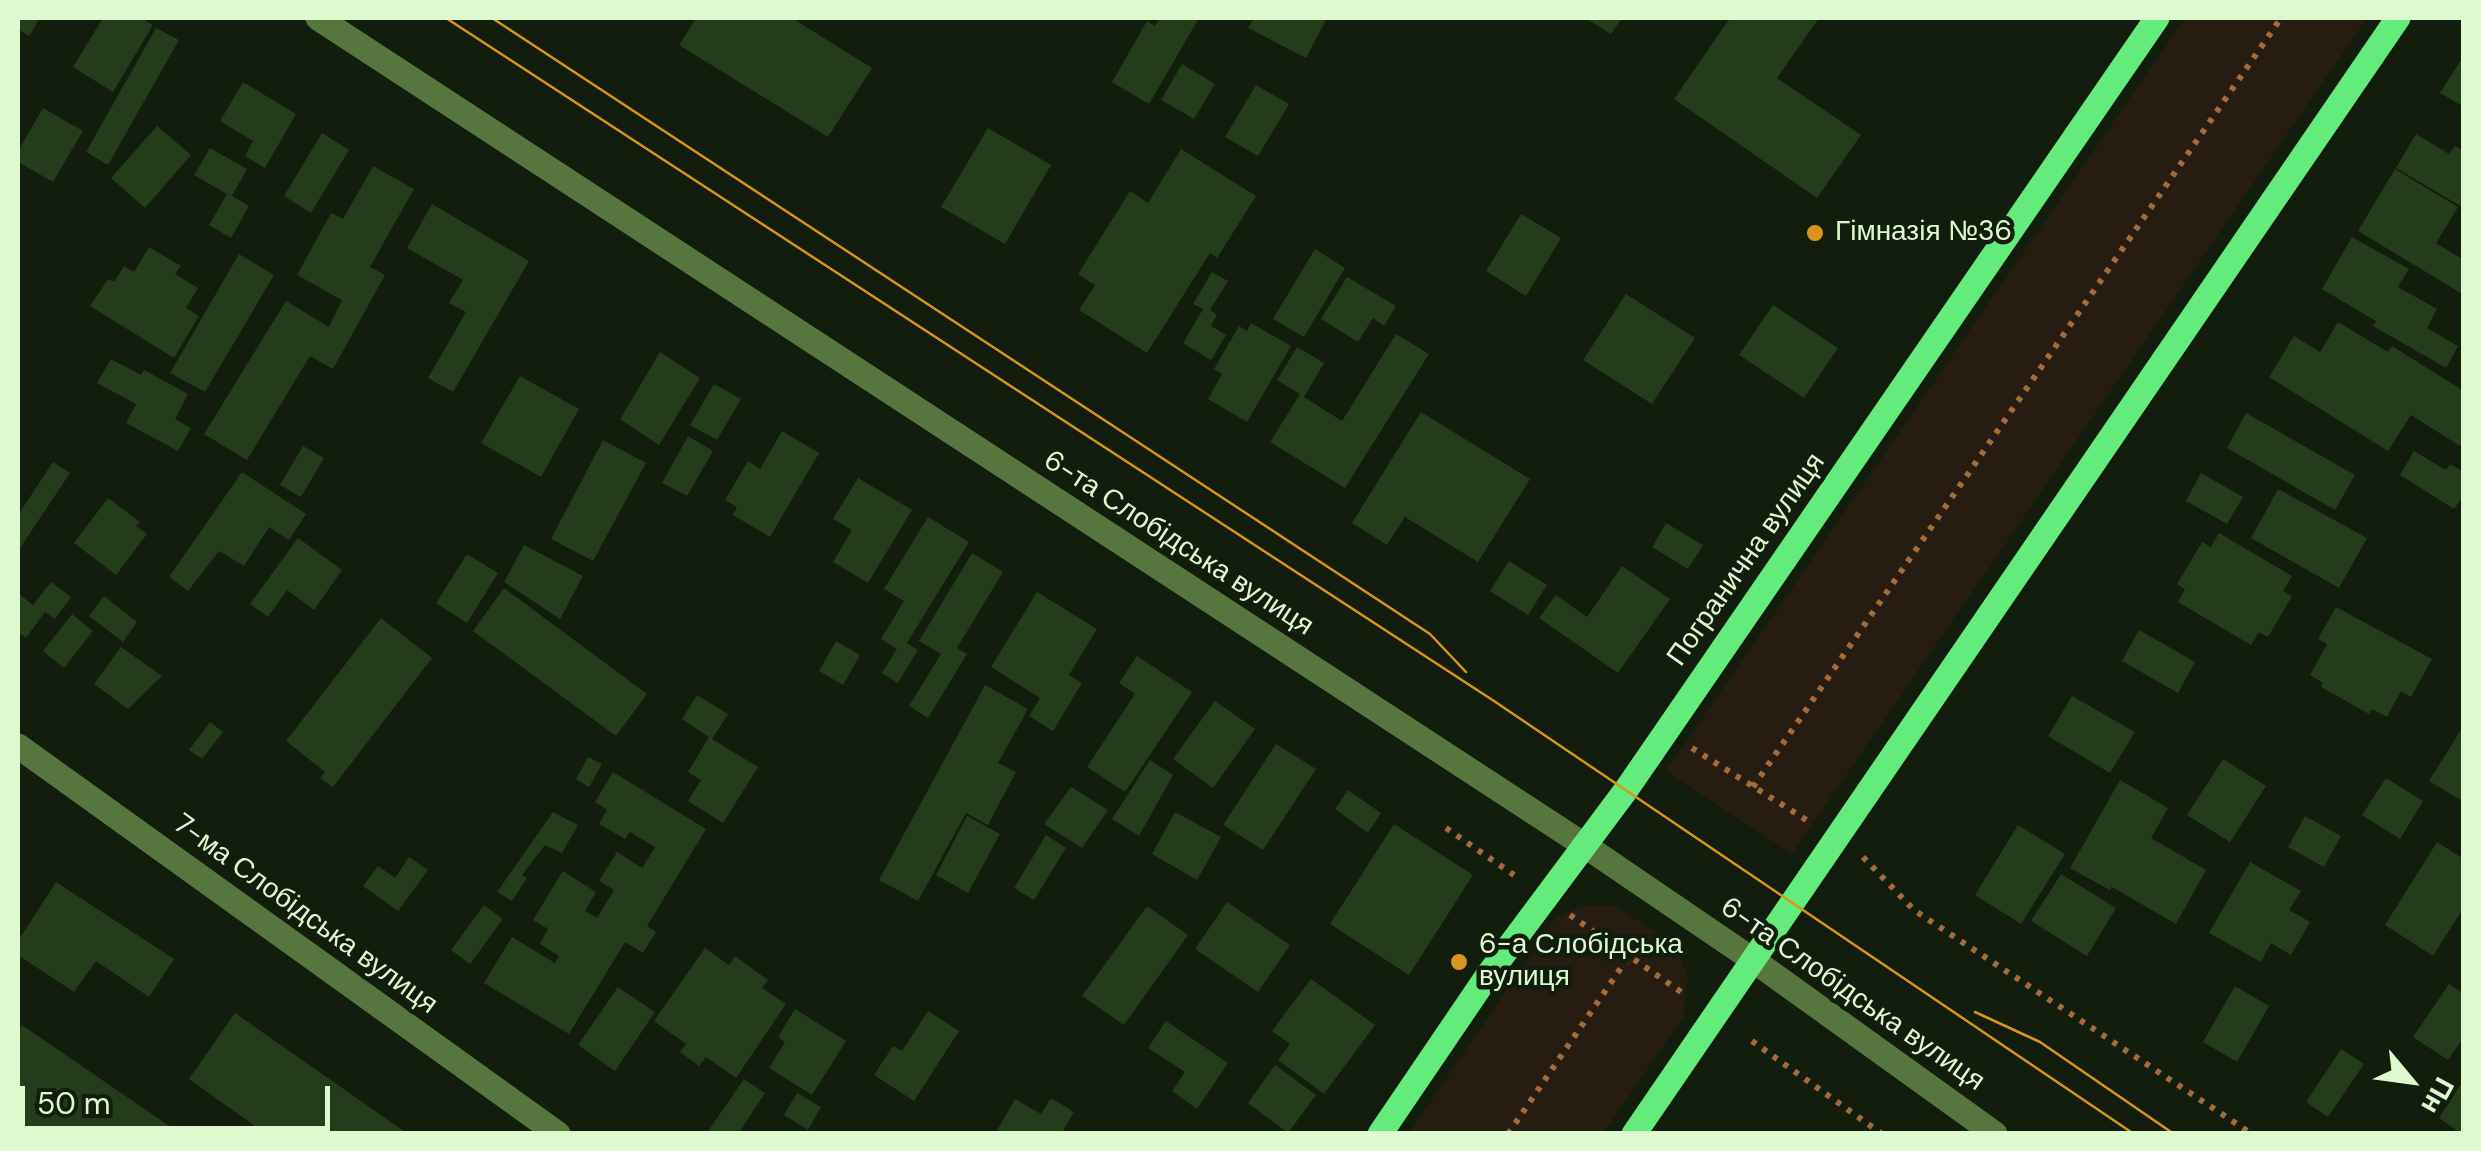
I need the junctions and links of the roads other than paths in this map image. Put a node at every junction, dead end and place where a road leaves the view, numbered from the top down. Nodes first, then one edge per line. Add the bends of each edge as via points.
1 (318, 18) edge
2 (2157, 18) edge
3 (2398, 18) edge
4 (18, 746) edge
5 (1584, 845) junction
6 (1752, 960) junction
7 (558, 1134) edge
8 (1380, 1134) edge
9 (1634, 1134) edge
10 (1995, 1134) edge

1 - 5 street, 6-та Слобідська вулиця
2 - 5 main road, Погранична вулиця
3 - 6 main road
4 - 7 street, 7-ма Слобідська вулиця
5 - 6 street, 6-та Слобідська вулиця
5 - 8 main road, Погранична вулиця
6 - 9 main road
6 - 10 street, 6-та Слобідська вулиця

